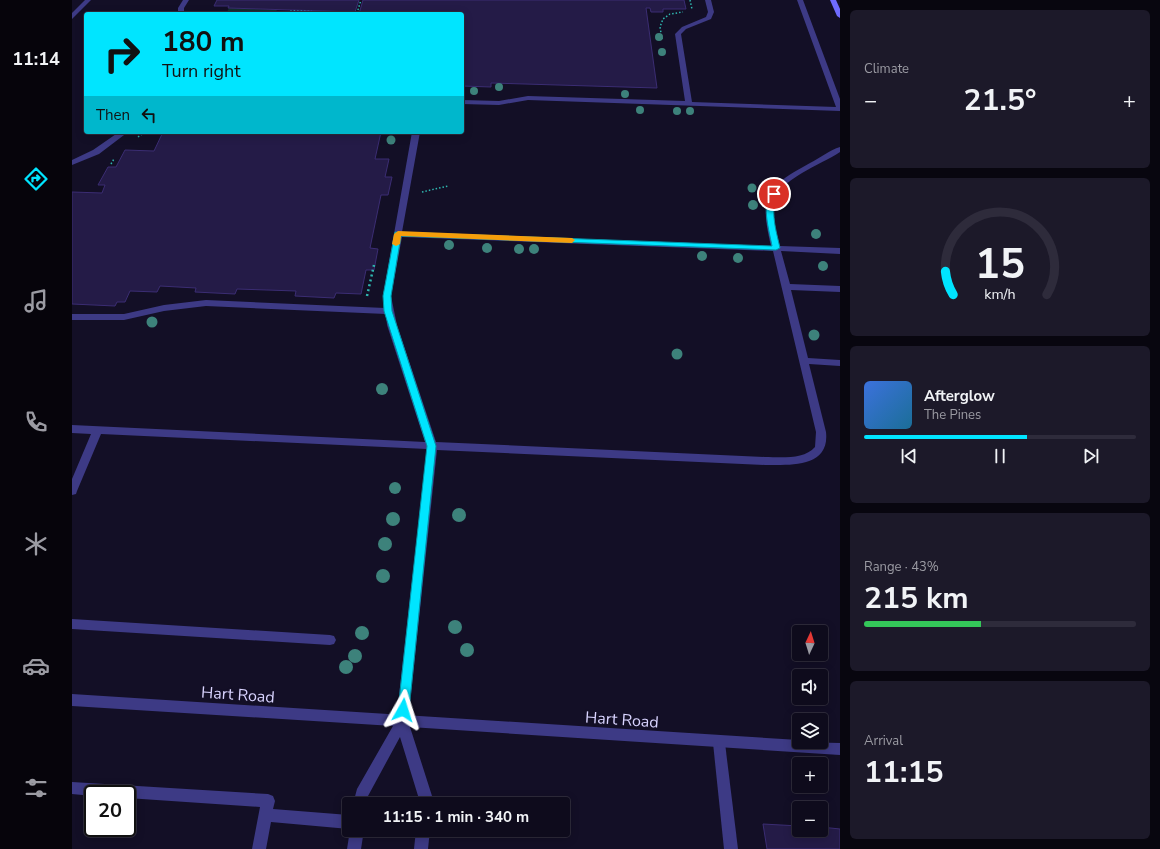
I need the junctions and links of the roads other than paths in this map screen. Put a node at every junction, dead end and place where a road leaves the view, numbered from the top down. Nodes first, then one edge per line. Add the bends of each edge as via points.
1 (88, 0) edge
2 (186, 0) edge
3 (708, 0) edge
4 (800, 0) edge
5 (833, 0) edge
6 (181, 12) edge
7 (840, 16) edge
8 (72, 17) edge
9 (464, 102) edge
10 (689, 104) junction
11 (840, 108) edge
12 (121, 134) edge
13 (416, 134) edge
14 (840, 149) edge
15 (72, 163) edge
16 (398, 234) junction
17 (776, 248) junction
18 (840, 251) edge
19 (785, 287) junction
20 (840, 289) edge
21 (388, 311) junction
22 (72, 317) edge
23 (804, 361) junction
24 (840, 363) edge
25 (72, 428) edge
26 (98, 430) junction
27 (432, 446) junction
28 (72, 490) edge
29 (72, 624) edge
30 (330, 640) dead end
31 (72, 700) edge
32 (402, 722) junction
33 (719, 742) junction
34 (840, 750) edge
35 (72, 788) edge
36 (361, 797) edge
37 (425, 797) edge
38 (266, 815) junction
39 (342, 821) edge
40 (356, 837) edge
41 (422, 837) edge
42 (259, 849) edge
43 (354, 849) edge
44 (421, 849) edge
45 (731, 849) edge

1 - 8 street
2 - 6 street
3 - 10 street via 710,17 680,30 678,34
4 - 11 street
5 - 7 main road
9 - 10 street via 500,103 528,98
10 - 11 street
12 - 15 street via 96,152
13 - 16 street
14 - 17 street via 792,178 774,194 769,205
16 - 17 street
16 - 21 street via 387,296
17 - 18 street
17 - 19 street
19 - 20 street
19 - 23 street
21 - 22 street via 206,303 164,308 124,318
21 - 27 street
23 - 24 street
23 - 27 street via 822,437 822,443 816,453 805,458 765,462
25 - 26 street
26 - 27 street
26 - 28 street
27 - 32 street
29 - 30 street
31 - 32 street, Hart Road
32 - 33 street, Hart Road
32 - 36 street
32 - 37 street
33 - 34 street, Hart Road
33 - 45 street
35 - 38 street via 268,801
38 - 39 street
38 - 42 street
40 - 43 street
41 - 44 street

